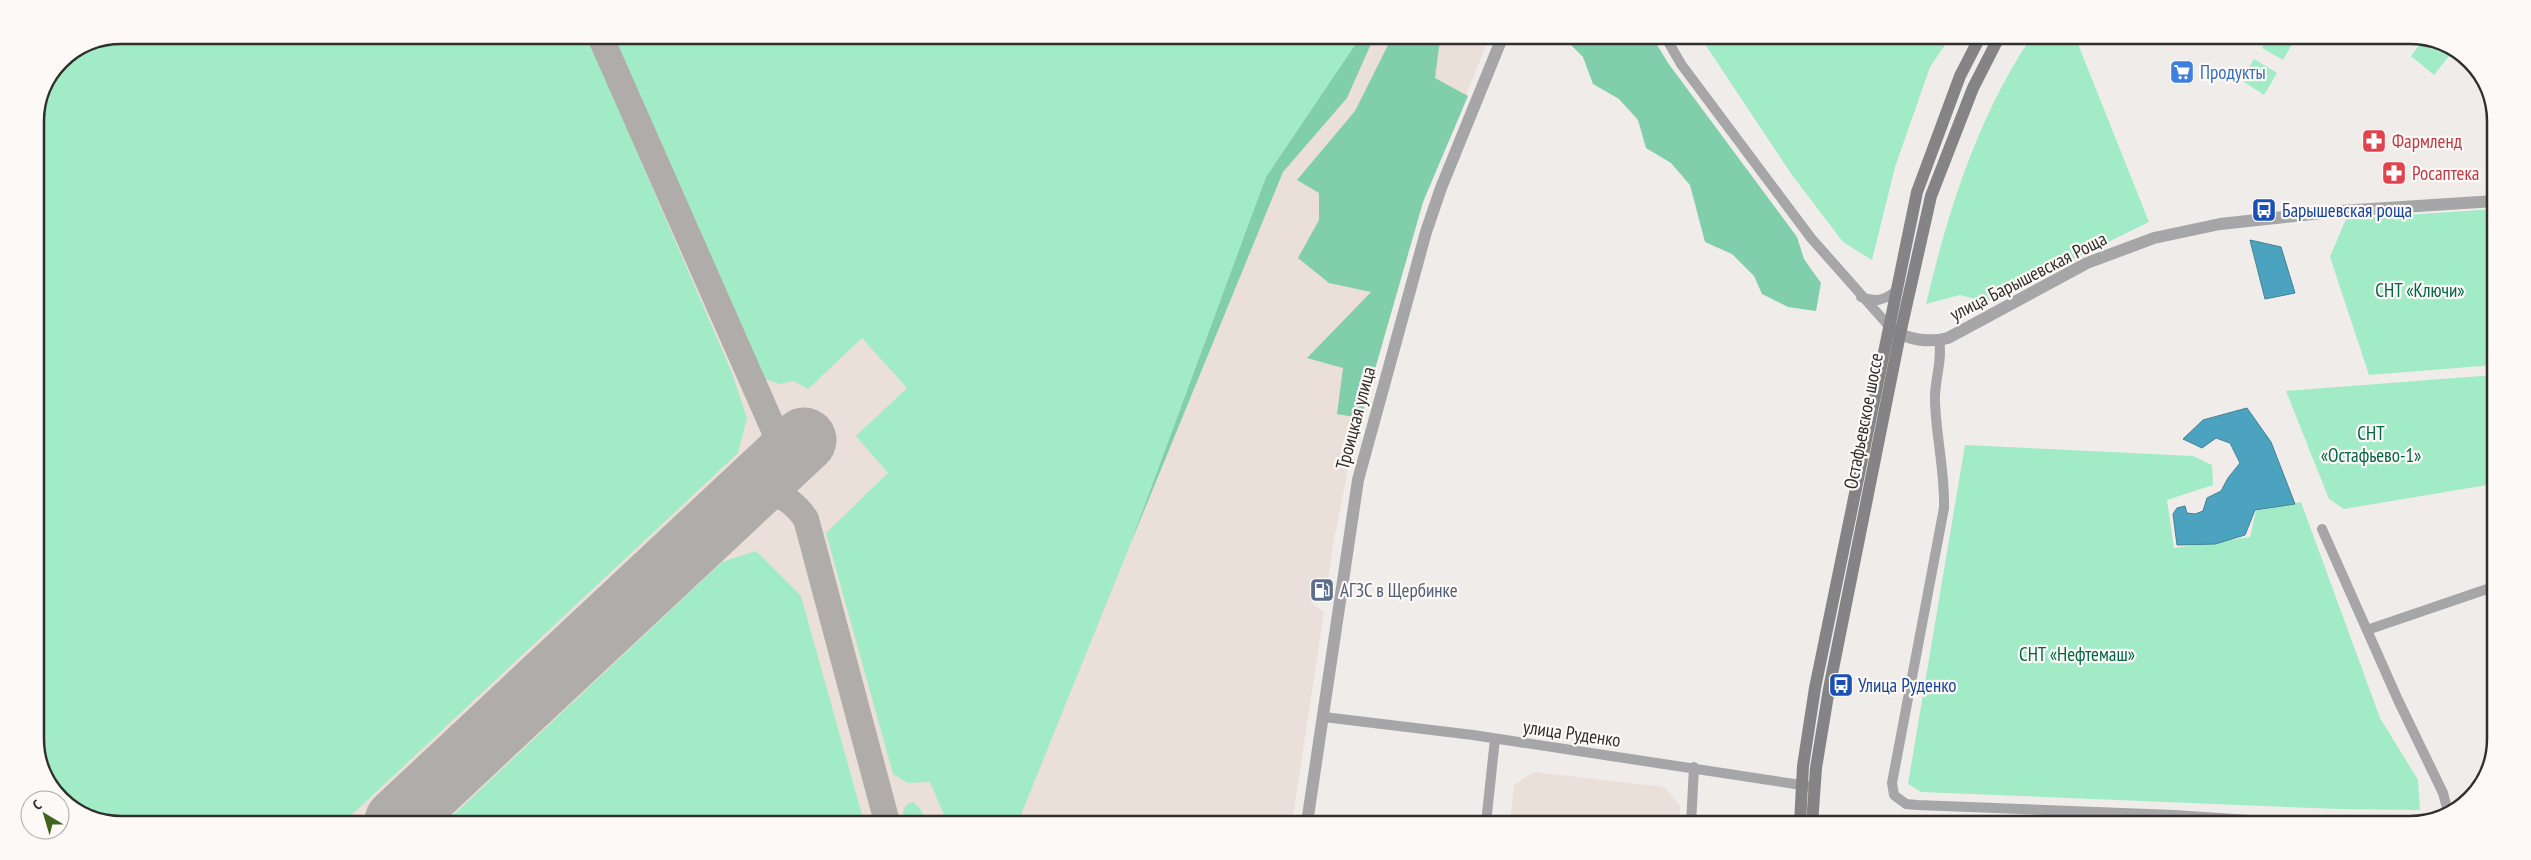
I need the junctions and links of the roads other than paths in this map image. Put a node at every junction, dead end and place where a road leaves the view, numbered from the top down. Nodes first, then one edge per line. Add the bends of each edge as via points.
1 (1500, 44) edge
2 (1669, 44) edge
3 (1976, 44) edge
4 (1995, 44) edge
5 (2487, 202) edge
6 (1895, 292) junction
7 (1860, 297) junction
8 (1888, 326) junction
9 (1900, 334) junction
10 (1939, 340) junction
11 (2322, 529) dead end
12 (2487, 589) edge
13 (2367, 630) junction
14 (1324, 716) junction
15 (1495, 739) junction
16 (1694, 767) junction
17 (1808, 786) junction
18 (2447, 807) edge
19 (1308, 816) edge
20 (1487, 816) edge
21 (1691, 816) edge
22 (1802, 816) edge
23 (1811, 816) edge
24 (2189, 816) edge

1 - 14 street, Троицкая улица via 1426,232 1368,440 1350,527
2 - 7 street, улица Барышевская Роща via 1811,238
3 - 6 main road, Остафьевское шоссе via 1960,76 1917,192
4 - 9 main road, Остафьевское шоссе via 1973,88 1931,196
5 - 10 street, улица Барышевская Роща via 2340,211 2220,224 2154,238 2087,263 1956,335
6 - 7 street via 1875,301
6 - 8 main road, Остафьевское шоссе
7 - 8 street, улица Барышевская Роща
8 - 9 street, улица Барышевская Роща
8 - 17 main road, Остафьевское шоссе via 1815,688
9 - 10 street, улица Барышевская Роща
9 - 17 main road, Остафьевское шоссе
10 - 24 street via 1941,353 1935,398 1945,481 1944,508 1892,783 1894,795 1906,804 1917,805
11 - 13 street
12 - 13 street
13 - 18 street
14 - 15 street, улица Руденко
14 - 19 street, Троицкая улица
15 - 16 street, улица Руденко
15 - 20 street
16 - 17 street, улица Руденко
16 - 21 street
17 - 22 main road, Остафьевское шоссе
17 - 23 main road, Остафьевское шоссе

